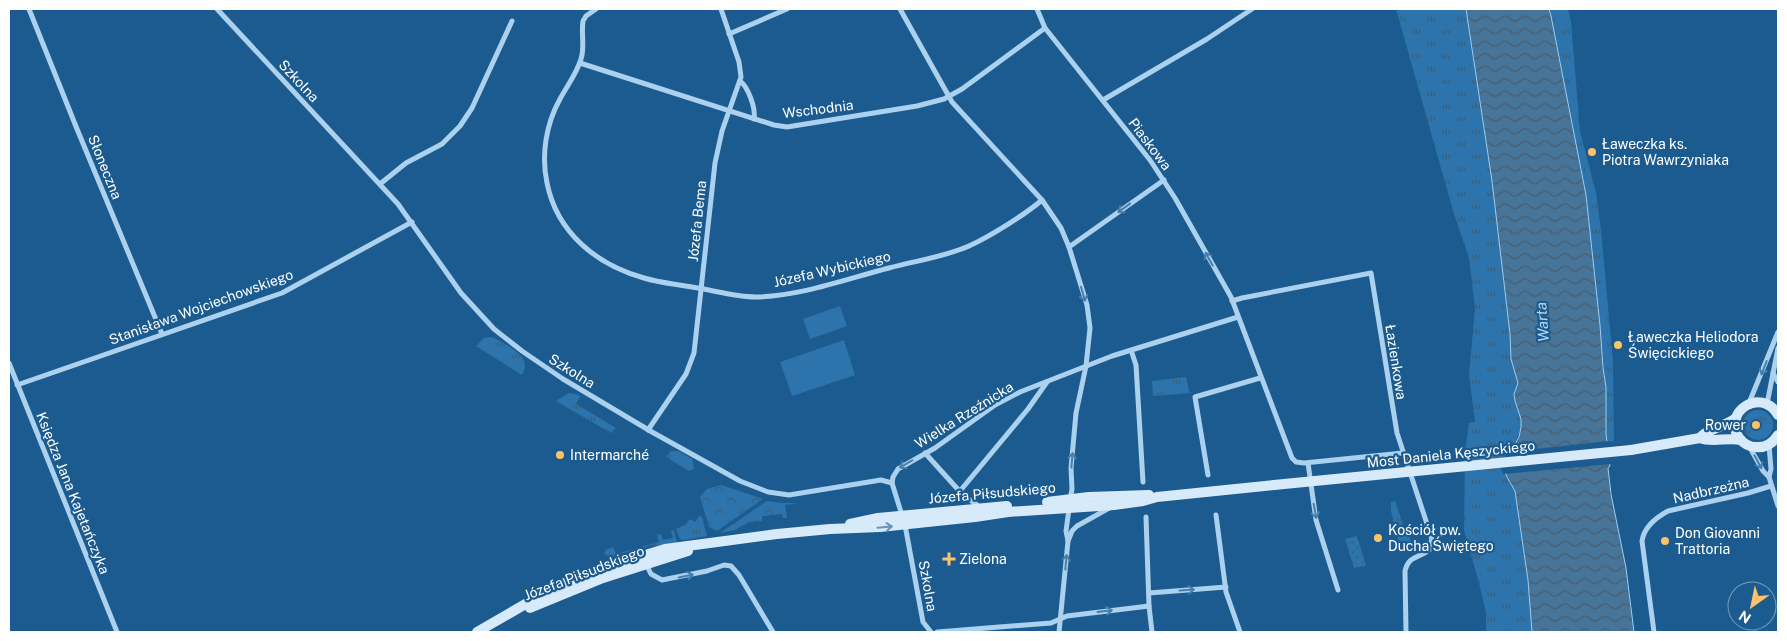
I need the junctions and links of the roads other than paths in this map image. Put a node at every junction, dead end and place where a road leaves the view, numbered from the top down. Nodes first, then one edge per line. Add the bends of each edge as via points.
1 (29, 9) edge
2 (217, 9) edge
3 (596, 9) edge
4 (721, 9) edge
5 (787, 9) edge
6 (900, 9) edge
7 (1037, 9) edge
8 (1252, 9) edge
9 (512, 21) dead end
10 (1046, 28) junction
11 (729, 34) junction
12 (580, 64) junction
13 (740, 81) junction
14 (949, 97) junction
15 (1103, 100) junction
16 (729, 111) junction
17 (754, 119) junction
18 (1164, 180) junction
19 (380, 184) junction
20 (1042, 200) junction
21 (412, 222) junction
22 (1069, 247) junction
23 (701, 289) junction
24 (1232, 301) junction
25 (1238, 317) junction
26 (1778, 332) edge
27 (162, 334) junction
28 (1778, 348) edge
29 (1132, 350) junction
30 (9, 363) edge
31 (1086, 366) junction
32 (1773, 373) junction
33 (1260, 378) junction
34 (1047, 382) junction
35 (1778, 382) edge
36 (17, 384) junction
37 (1748, 404) junction
38 (1774, 408) edge
39 (1736, 418) junction
40 (648, 430) junction
41 (1778, 435) edge
42 (1700, 438) junction
43 (1745, 443) junction
44 (1769, 445) junction
45 (925, 453) junction
46 (1403, 454) junction
47 (1308, 463) junction
48 (1208, 475) dead end
49 (1769, 477) junction
50 (1143, 482) dead end
51 (892, 483) junction
52 (1274, 485) joint
53 (1771, 486) junction
54 (960, 492) junction
55 (1157, 497) junction
56 (1069, 504) junction
57 (1114, 505) junction
58 (1778, 506) edge
59 (983, 508) junction
60 (1216, 515) dead end
61 (1146, 517) dead end
62 (904, 520) junction
63 (1068, 541) junction
64 (718, 542) junction
65 (646, 564) junction
66 (1226, 586) junction
67 (1338, 590) dead end
68 (1149, 592) junction
69 (1149, 606) junction
70 (1061, 617) junction
71 (490, 625) junction
72 (117, 632) edge
73 (477, 632) edge
74 (773, 632) edge
75 (931, 632) edge
76 (938, 632) edge
77 (1059, 632) edge
78 (1152, 632) edge
79 (1240, 632) edge
80 (1406, 632) edge
81 (1654, 632) edge

1 - 27 street, Słoneczna
2 - 19 street, Szkolna
3 - 12 street, Józefa Wybickiego via 583,21
4 - 11 street, Józefa Bema
5 - 11 street
6 - 14 street
7 - 10 street, Piaskowa
8 - 15 street
9 - 19 street via 465,121 442,144 406,163
10 - 14 street, Wschodnia
10 - 15 street, Piaskowa
11 - 13 street, Józefa Bema via 740,68
12 - 16 street, Wschodnia
12 - 23 street, Józefa Wybickiego via 552,115 546,139 545,174 559,216 575,238 606,264 644,278
13 - 16 street, Józefa Bema
13 - 17 street via 755,112
14 - 17 street, Wschodnia via 922,105 791,127
14 - 20 street via 966,120
15 - 18 street, Piaskowa
16 - 17 street, Wschodnia
16 - 23 street, Józefa Bema via 715,163
18 -> 22 street
24 -> 18 street, Piaskowa
19 - 21 street, Szkolna
20 - 22 street via 1061,228
20 - 23 street, Józefa Wybickiego via 965,247 821,286 754,296
21 - 27 street, Stanisława Wojciechowskiego via 282,293
21 - 40 street, Szkolna via 461,293 494,329 537,362
22 -> 31 street via 1089,314
23 - 40 street, Józefa Bema via 691,364
24 - 25 street, Piaskowa
24 - 46 street, Łazienkowa via 1371,273
25 - 29 street, Wielka Rzeźnicka
25 - 33 street, Piaskowa
26 -> 37 street
27 - 36 street, Stanisława Wojciechowskiego
28 - 32 street
29 - 31 street, Wielka Rzeźnicka
29 - 50 street via 1136,365
30 - 36 street, Księdza Jana Kajetańczyka
31 - 34 street, Wielka Rzeźnicka
56 -> 31 street via 1076,413
32 - 35 street
32 - 38 street
33 - 47 street, Piaskowa via 1290,456 1296,462
33 - 48 street via 1195,397
34 - 45 street, Wielka Rzeźnicka via 1002,401
34 - 54 street
36 - 72 street, Księdza Jana Kajetańczyka
37 - 38 street via 1754,402
37 - 39 street
39 - 42 street
39 - 43 street via 1735,426
40 - 51 street, Szkolna via 740,481 777,494 802,494 881,480
41 - 44 street
42 - 43 street via 1729,438
42 - 52 street, Most Daniela Kęszyckiego, bridge via 1630,450
43 - 44 street
43 -> 49 street
44 - 49 street
45 -> 51 street, Wielka Rzeźnicka via 898,469
45 - 54 street
46 - 47 street
46 - 80 street, Łazienkowa via 1432,543 1426,552 1408,561 1405,571
47 -> 67 street via 1316,520
49 - 53 street
51 - 62 street, Szkolna
52 - 55 street, Józefa Piłsudskiego
53 - 58 street
53 - 81 street, Nadbrzeżna via 1668,511 1645,530 1642,540
54 - 59 street
55 - 56 street, Józefa Piłsudskiego via 1130,495
55 - 57 street, Józefa Piłsudskiego
56 - 57 street, Józefa Piłsudskiego
56 - 59 street, Józefa Piłsudskiego
56 - 62 street, Józefa Piłsudskiego via 1054,508
56 - 63 street
57 - 63 street via 1077,526
59 - 62 street, Józefa Piłsudskiego
60 - 66 street
61 - 68 street
62 - 64 street, Józefa Piłsudskiego via 880,527 830,529
62 - 75 street, Szkolna via 923,622
70 -> 63 street
64 - 65 street, Józefa Piłsudskiego
64 - 71 street, Józefa Piłsudskiego via 665,549 595,571 555,587
65 - 71 street, Józefa Piłsudskiego via 589,583
65 -> 74 street via 651,574 662,580 724,565 732,566
68 -> 66 street
66 - 79 street
68 - 69 street
70 -> 69 street
69 - 78 street
70 - 76 street via 1051,624
70 - 77 street
71 - 73 street, Józefa Piłsudskiego

